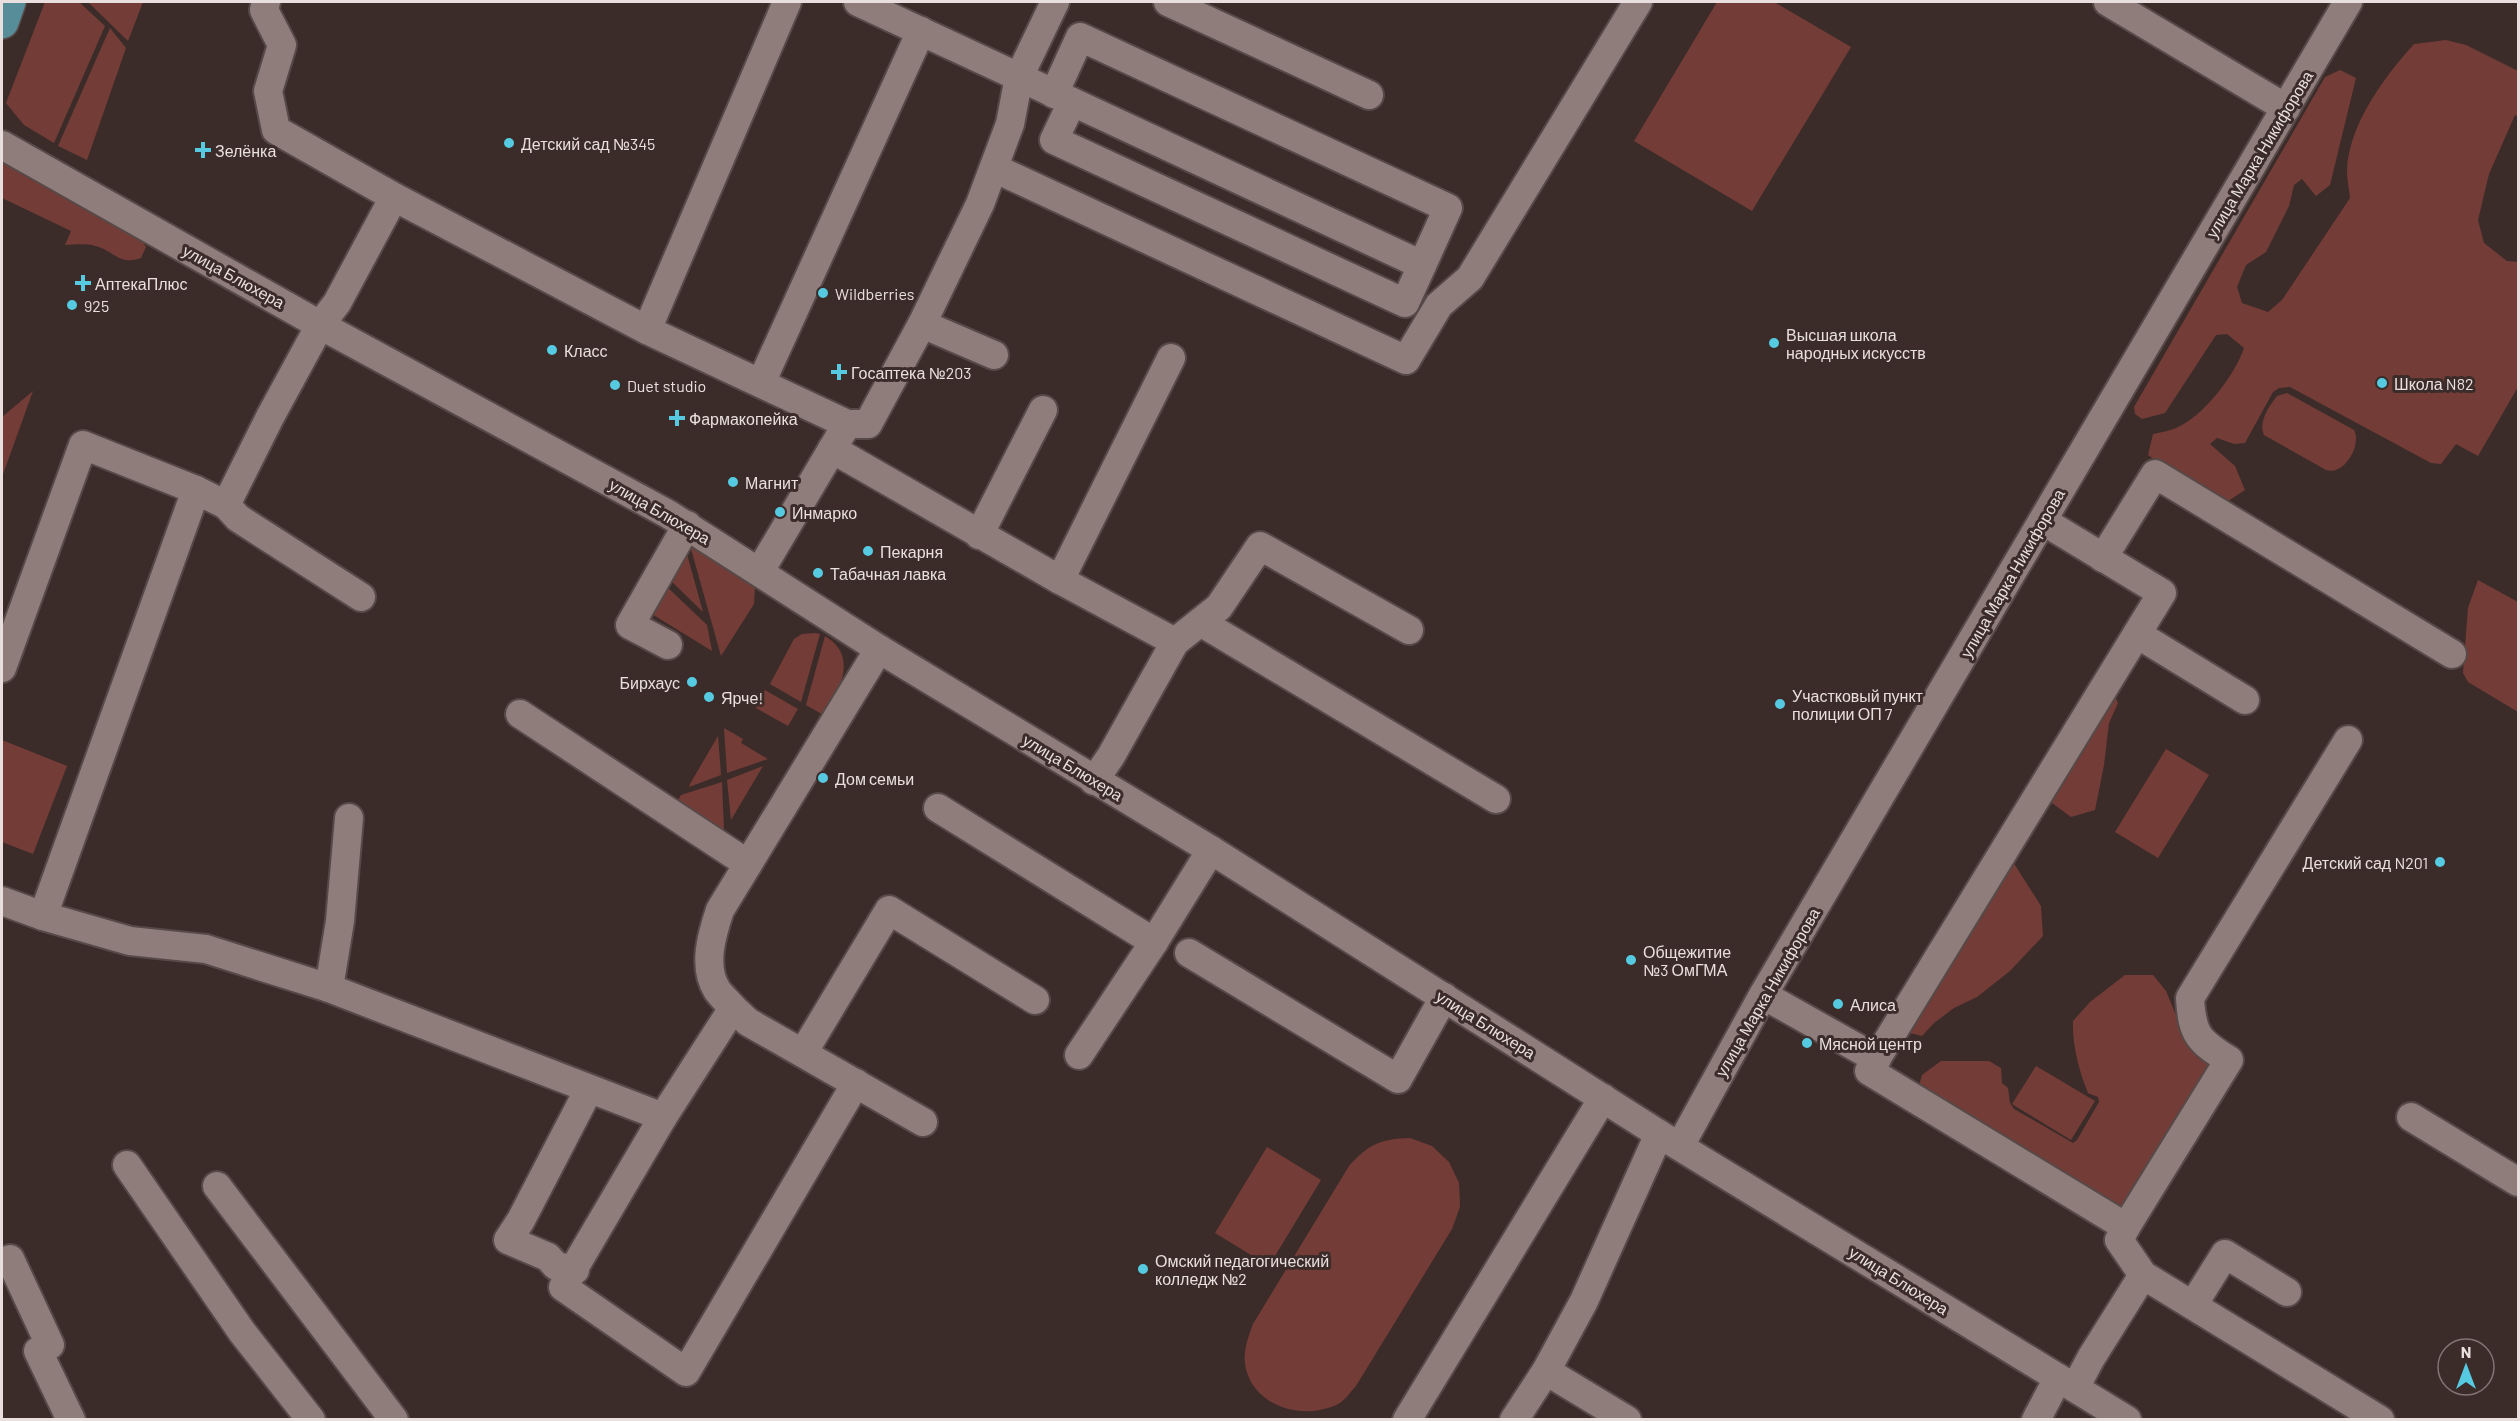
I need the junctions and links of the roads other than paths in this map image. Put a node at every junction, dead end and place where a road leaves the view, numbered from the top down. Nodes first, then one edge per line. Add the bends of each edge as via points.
1 (9, 2) edge
2 (266, 2) edge
3 (787, 2) edge
4 (858, 2) edge
5 (1055, 2) edge
6 (1168, 2) edge
7 (1638, 2) edge
8 (2108, 2) edge
9 (2348, 2) edge
10 (1201, 8) edge
11 (2, 22) edge
12 (921, 31) junction
13 (1019, 77) junction
14 (1369, 96) dead end
15 (1063, 98) junction
16 (2286, 108) junction
17 (2, 145) edge
18 (994, 168) junction
19 (394, 196) junction
20 (1422, 265) junction
21 (922, 324) junction
22 (320, 325) junction
23 (647, 330) junction
24 (994, 355) dead end
25 (1171, 358) dead end
26 (761, 383) junction
27 (1043, 410) dead end
28 (847, 423) junction
29 (832, 449) junction
30 (196, 490) junction
31 (226, 505) junction
32 (2043, 521) junction
33 (687, 525) junction
34 (979, 535) junction
35 (2103, 558) junction
36 (760, 571) junction
37 (1060, 580) junction
38 (361, 597) dead end
39 (1202, 623) junction
40 (1409, 630) dead end
41 (2137, 634) junction
42 (1175, 642) junction
43 (668, 645) dead end
44 (879, 649) junction
45 (2452, 654) dead end
46 (2, 668) edge
47 (2245, 700) dead end
48 (520, 714) dead end
49 (2348, 740) dead end
50 (1094, 781) junction
51 (1496, 799) dead end
52 (938, 808) dead end
53 (349, 818) dead end
54 (1210, 850) junction
55 (748, 864) junction
56 (2, 901) edge
57 (43, 916) junction
58 (1154, 942) junction
59 (1189, 953) dead end
60 (329, 988) junction
61 (1763, 996) junction
62 (1444, 997) junction
63 (1035, 1000) dead end
64 (733, 1008) junction
65 (803, 1053) junction
66 (1079, 1055) dead end
67 (1877, 1059) junction
68 (856, 1083) junction
69 (589, 1089) junction
70 (1603, 1098) junction
71 (663, 1117) junction
72 (2411, 1117) dead end
73 (923, 1122) dead end
74 (1669, 1140) junction
75 (127, 1166) dead end
76 (2518, 1182) edge
77 (217, 1186) dead end
78 (2126, 1227) junction
79 (2, 1263) edge
80 (575, 1270) junction
81 (2143, 1275) junction
82 (2288, 1292) dead end
83 (2193, 1305) junction
84 (1546, 1371) junction
85 (2067, 1383) junction
86 (1520, 1417) edge
87 (70, 1419) edge
88 (310, 1419) edge
89 (394, 1419) edge
90 (1407, 1419) edge
91 (1627, 1419) edge
92 (2036, 1419) edge
93 (2127, 1419) edge
94 (2380, 1419) edge

1 - 11 main road
2 - 19 street via 264,10 282,45 268,91 276,130
3 - 23 street
4 - 12 street
5 - 13 street
6 - 10 street
7 - 18 street via 1470,278 1439,305 1406,360
8 - 16 street
9 - 16 street, улица Марка Никифорова
10 - 14 street
12 - 13 street
12 - 26 street
13 - 15 street
13 - 18 street via 1010,124
15 - 20 street
15 - 20 street via 1054,140 1405,303
15 - 20 street via 1080,37 1448,208
16 - 32 street, улица Марка Никифорова
17 - 22 street, улица Блюхера
18 - 21 street via 981,204
19 - 22 street via 337,303
19 - 23 street
21 - 24 street
21 - 28 street via 868,423
22 - 31 street
22 - 33 street, улица Блюхера
23 - 26 street
25 - 37 street
26 - 28 street
27 - 34 street
28 - 29 street
29 - 34 street
29 - 36 street
30 - 31 street
30 - 46 street via 83,445
30 - 57 street
31 - 38 street via 238,518
32 - 35 street
32 - 61 street, улица Марка Никифорова
33 - 36 street, улица Блюхера
33 - 43 street via 630,625
34 - 37 street
35 - 41 street via 2162,594
35 - 45 street via 2155,474
36 - 44 street, улица Блюхера
37 - 42 street
39 - 40 street via 1219,607 1260,546
39 - 42 street
39 - 51 street
41 - 47 street
41 - 67 street
42 - 50 street
44 - 50 street, улица Блюхера
44 - 55 street
48 - 55 street
49 - 78 street via 2190,998 2192,1024 2205,1046 2229,1060
50 - 54 street, улица Блюхера
52 - 58 street
53 - 60 street via 340,921
54 - 58 street
54 - 62 street, улица Блюхера
55 - 64 street via 720,910 711,938 710,966 716,989
56 - 57 street
57 - 60 street via 130,941 206,949
58 - 66 street
59 - 62 street via 1398,1079
60 - 69 street
61 - 67 street
61 - 74 street, улица Марка Никифорова
62 - 70 street, улица Блюхера
63 - 65 street via 889,910
64 - 65 street via 747,1022
64 - 71 street
65 - 68 street
67 - 78 street via 1869,1071
68 - 73 street
68 - 80 street via 686,1371 563,1287
69 - 71 street
69 - 80 street via 508,1240 548,1257 556,1266
70 - 74 street, улица Блюхера
70 - 90 street
71 - 80 street
72 - 76 street
74 - 84 street, улица Марка Никифорова
74 - 85 street, улица Блюхера
75 - 88 street via 242,1332
77 - 89 street
78 - 81 street via 2119,1240
79 - 87 street via 10,1259 51,1345 38,1351
81 - 83 street
81 - 85 street via 2091,1358
82 - 83 street via 2225,1254
83 - 94 street
84 - 86 street, улица Марка Никифорова
84 - 91 street
85 - 92 street
85 - 93 street, улица Блюхера

